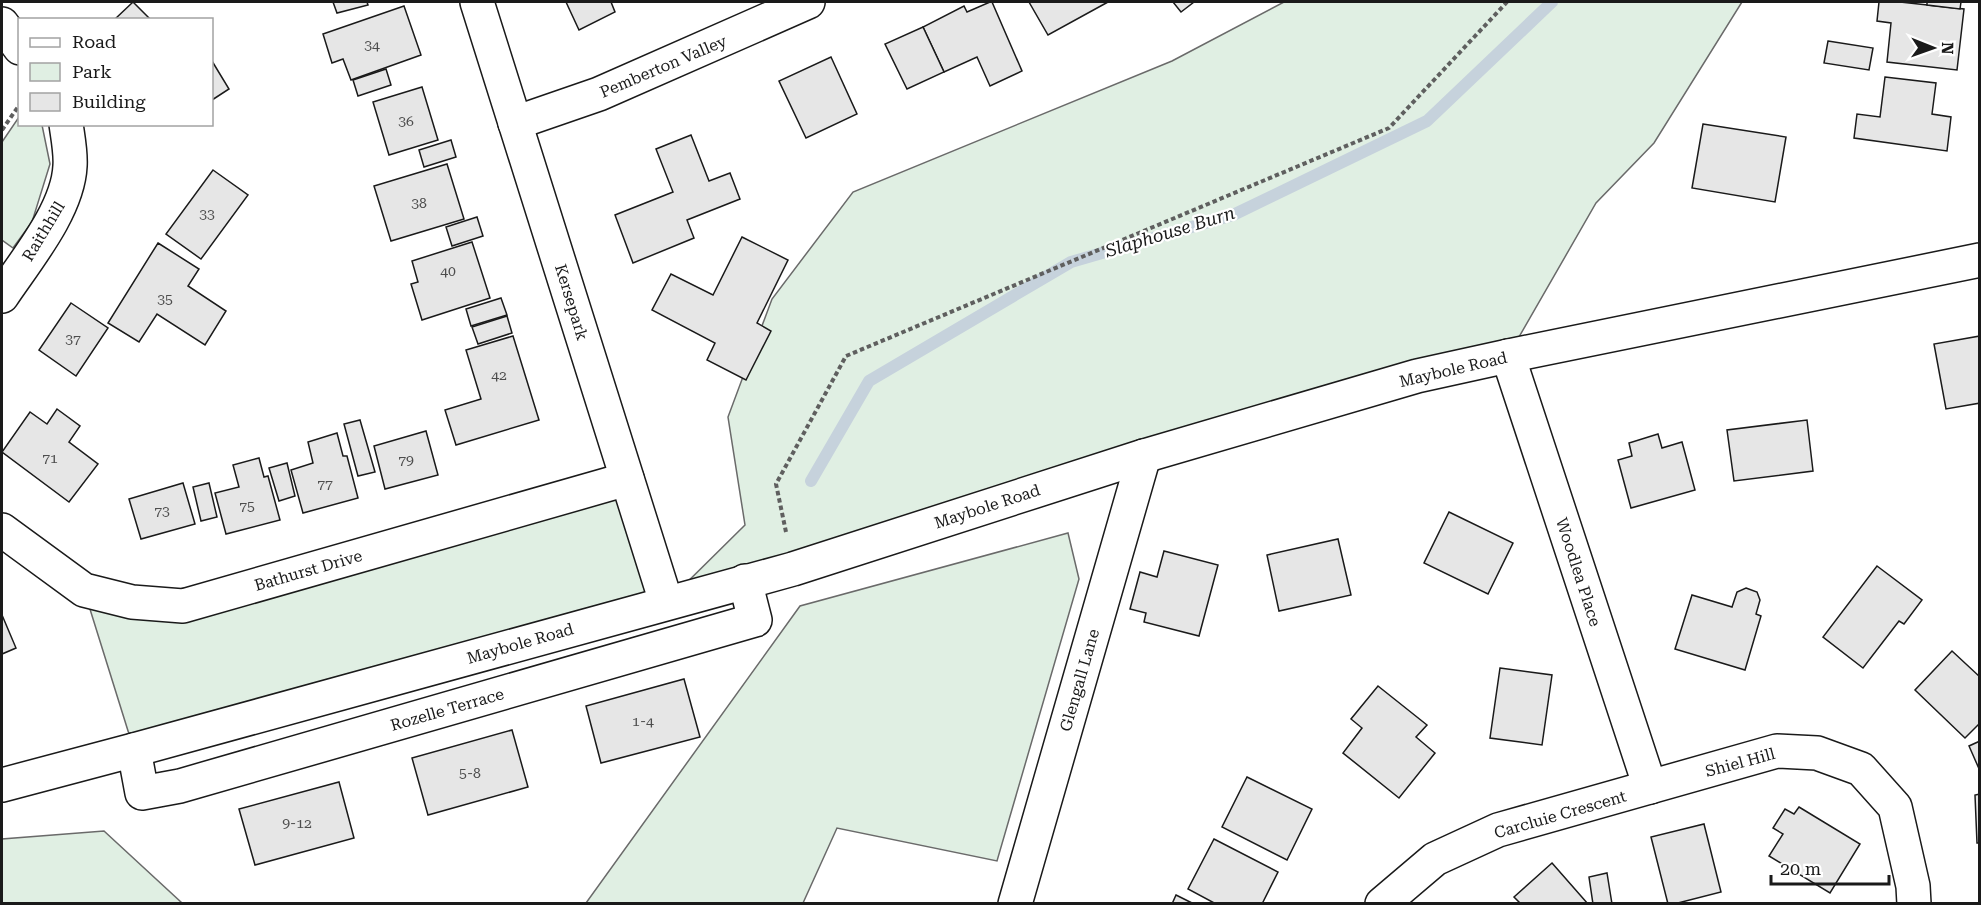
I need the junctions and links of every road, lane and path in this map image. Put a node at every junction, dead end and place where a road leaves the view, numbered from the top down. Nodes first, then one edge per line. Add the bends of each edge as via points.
1 (477, 2) edge
2 (808, 2) edge
3 (1507, 2) edge
4 (2, 24) edge
5 (18, 45) edge
6 (18, 107) edge
7 (515, 123) junction
8 (66, 126) edge
9 (2, 130) edge
10 (1980, 260) edge
11 (2, 296) edge
12 (1508, 356) junction
13 (1144, 456) junction
14 (627, 478) junction
15 (2, 530) edge
16 (793, 568) junction
17 (745, 581) junction
18 (666, 603) junction
19 (134, 750) junction
20 (2, 784) edge
21 (1650, 788) junction
22 (1015, 903) edge
23 (1382, 903) edge
24 (1914, 903) edge

1 - 7 street, Kersepark
2 - 7 street, Pemberton Valley via 599,94
3 - 16 path via 1389,128 846,356 776,484
4 - 5 street
6 - 9 path
7 - 14 street, Kersepark
8 - 11 street, Raithhill via 70,166 65,194
10 - 12 street, Maybole Road
12 - 13 street, Maybole Road via 1417,376
12 - 21 street, Woodlea Place
13 - 16 street, Maybole Road
13 - 22 street, Glengall Lane
14 - 15 street, Bathurst Drive via 183,606 132,602 84,590
14 - 18 street, Kersepark
16 - 17 street, Maybole Road
17 - 18 street, Maybole Road
17 - 19 street, Rozelle Terrace via 755,620 180,786 142,793
18 - 19 street, Maybole Road
19 - 20 street, Maybole Road
21 - 23 street, Carcluie Crescent via 1498,830 1435,859
21 - 24 street, Shiel Hill via 1777,751 1817,753 1861,769 1895,807

